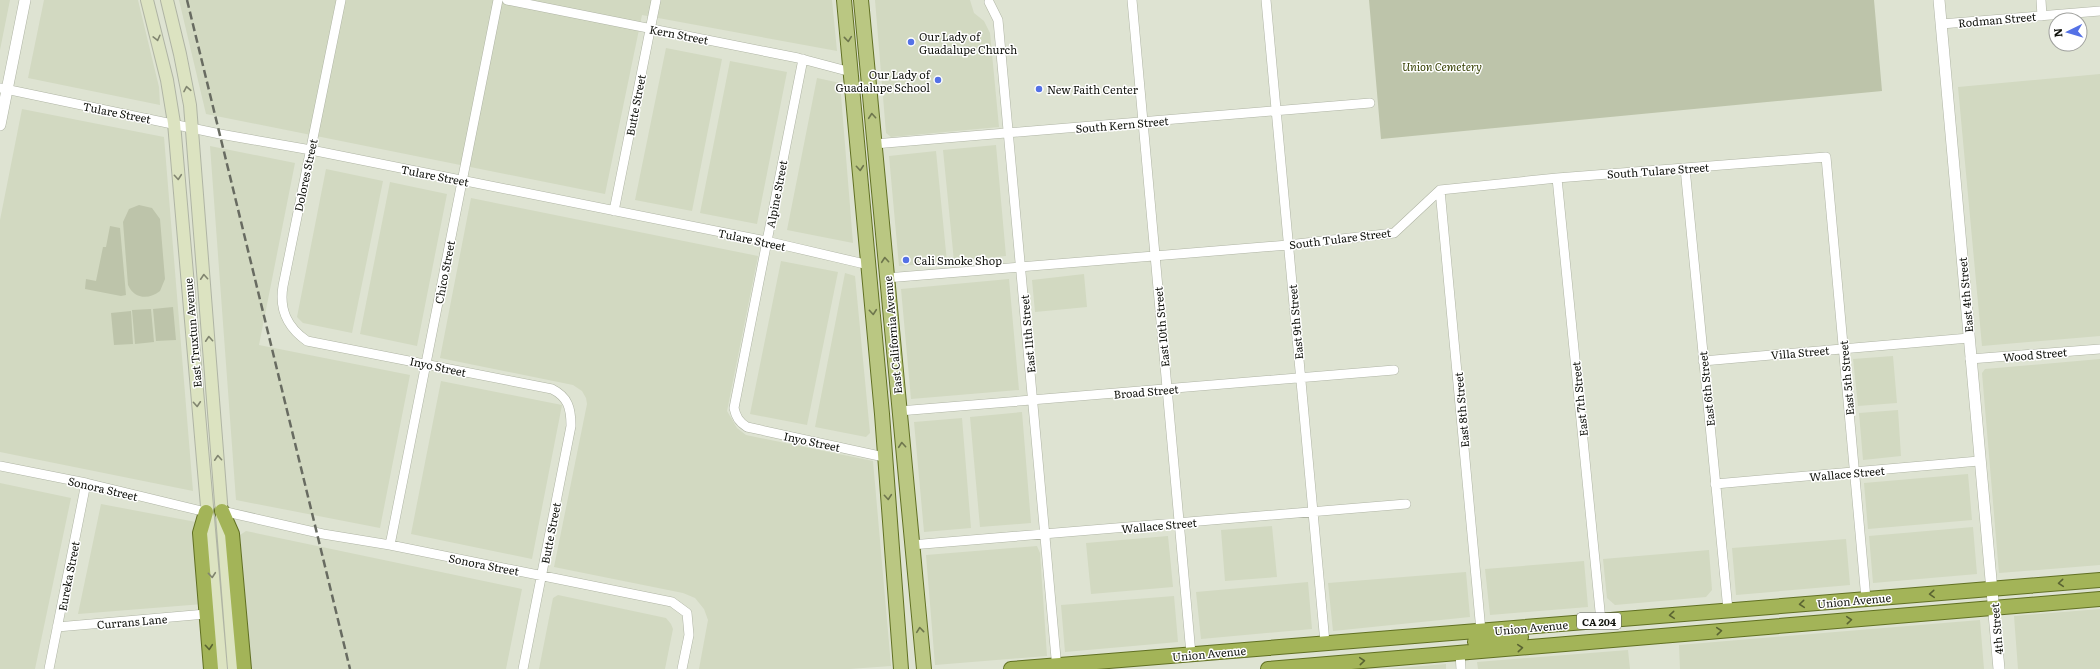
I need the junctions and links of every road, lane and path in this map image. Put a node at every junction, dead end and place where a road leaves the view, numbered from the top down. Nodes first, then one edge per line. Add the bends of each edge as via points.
1 (25, 0) edge
2 (147, 0) edge
3 (167, 0) edge
4 (341, 0) edge
5 (498, 0) edge
6 (507, 0) edge
7 (656, 0) edge
8 (844, 0) edge
9 (861, 0) edge
10 (1132, 0) edge
11 (1266, 0) edge
12 (1939, 0) edge
13 (2041, 0) edge
14 (989, 2) dead end
15 (2100, 11) edge
16 (2042, 16) junction
17 (1941, 24) junction
18 (651, 29) junction
19 (803, 59) junction
20 (851, 72) junction
21 (852, 88) junction
22 (4, 89) edge
23 (1370, 103) dead end
24 (1276, 111) junction
25 (1143, 122) junction
26 (174, 123) junction
27 (0, 125) edge
28 (192, 127) junction
29 (1008, 134) junction
30 (874, 144) junction
31 (311, 150) junction
32 (1826, 157) joint
33 (1685, 168) junction
34 (1557, 178) junction
35 (462, 180) junction
36 (1440, 190) junction
37 (614, 211) junction
38 (766, 241) junction
39 (1288, 245) junction
40 (1155, 256) junction
41 (868, 265) junction
42 (1020, 267) junction
43 (886, 278) junction
44 (207, 316) junction
45 (190, 317) junction
46 (891, 328) junction
47 (1969, 338) junction
48 (307, 341) joint
49 (2100, 348) edge
50 (1843, 349) junction
51 (876, 352) junction
52 (1970, 359) junction
53 (1703, 361) junction
54 (426, 363) junction
55 (1394, 370) dead end
56 (1301, 378) junction
57 (1167, 389) junction
58 (565, 398) joint
59 (1033, 401) junction
60 (899, 411) junction
61 (740, 423) joint
62 (201, 445) junction
63 (884, 457) junction
64 (1979, 462) junction
65 (0, 466) edge
66 (1854, 472) junction
67 (86, 483) junction
68 (1715, 484) junction
69 (1406, 504) dead end
70 (222, 511) junction
71 (206, 512) junction
72 (1313, 512) junction
73 (908, 513) junction
74 (1179, 523) junction
75 (1045, 534) junction
76 (390, 545) junction
77 (911, 545) junction
78 (226, 569) junction
79 (542, 575) junction
80 (2100, 580) edge
81 (1993, 589) junction
82 (1866, 599) junction
83 (2100, 599) edge
84 (1994, 608) junction
85 (1728, 610) junction
86 (206, 614) junction
87 (1601, 621) junction
88 (1546, 625) junction
89 (57, 627) junction
90 (1481, 631) junction
91 (1325, 643) junction
92 (1460, 653) junction
93 (1191, 654) junction
94 (1057, 667) edge
95 (49, 669) edge
96 (211, 669) edge
97 (221, 669) edge
98 (234, 669) edge
99 (244, 669) edge
100 (523, 669) edge
101 (682, 669) edge
102 (901, 669) edge
103 (924, 669) edge
104 (1011, 669) edge
105 (1268, 669) edge
106 (1461, 669) edge
107 (1999, 669) edge

1 - 22 street
2 -> 26 main road, East Truxtun Avenue via 167,80
28 -> 3 main road, East Truxtun Avenue via 180,54
4 - 31 street, Dolores Street
5 - 35 street, Chico Street
6 - 18 street, Kern Street
7 - 18 street, Butte Street
8 -> 20 main road, East California Avenue
30 -> 9 main road, East California Avenue
10 - 25 street, East 10th Street
11 - 24 street, East 9th Street
12 - 17 street, East 4th Street
13 - 16 street
14 - 29 street, East 11th Street via 998,20
15 - 16 street, Rodman Street
16 - 17 street, Rodman Street
17 - 47 street, East 4th Street
18 - 19 street, Kern Street
18 - 37 street, Butte Street
19 - 20 street, Kern Street
19 - 38 street, Alpine Street
20 - 21 main road, East California Avenue
21 - 30 main road via 866,137
21 -> 41 main road, East California Avenue
22 - 26 street, Tulare Street
22 - 27 street
23 - 24 street, South Kern Street
24 - 25 street, South Kern Street
24 - 39 street, East 9th Street
25 - 29 street, South Kern Street
25 - 40 street, East 10th Street
26 - 28 street, Tulare Street
26 -> 45 main road, East Truxtun Avenue
28 - 31 street, Tulare Street
44 -> 28 main road, East Truxtun Avenue
29 - 30 street, South Kern Street
29 - 42 street, East 11th Street
43 -> 30 main road, East California Avenue
31 - 35 street, Tulare Street
31 - 48 street, Dolores Street via 281,295 284,315 297,334
32 - 33 street, South Tulare Street
32 - 50 street, East 5th Street
33 - 34 street, South Tulare Street
33 - 53 street, East 6th Street
34 - 36 street, South Tulare Street
34 - 87 street, East 7th Street
35 - 37 street, Tulare Street
35 - 54 street, Chico Street
36 - 39 street, South Tulare Street via 1394,233
36 - 90 street, East 8th Street
37 - 38 street, Tulare Street
38 - 41 street, Tulare Street
38 - 61 street, Alpine Street via 734,408
39 - 40 street, South Tulare Street
39 - 56 street, East 9th Street
40 - 42 street, South Tulare Street
40 - 57 street, East 10th Street
41 - 46 main road via 877,272
41 -> 51 main road, East California Avenue
42 - 43 street, South Tulare Street
42 - 59 street, East 11th Street
43 - 46 main road, East California Avenue
44 - 45 main road
70 -> 44 main road, East Truxtun Avenue
45 -> 62 main road, East Truxtun Avenue
46 - 60 main road, East California Avenue
47 - 50 street, Villa Street
47 - 52 street, East 4th Street
48 - 54 street, Inyo Street
49 - 52 street, Wood Street
50 - 53 street, Villa Street
50 - 66 street, East 5th Street
51 - 60 main road via 891,406 893,410
51 - 63 main road, East California Avenue
52 - 64 street, East 4th Street
53 - 68 street, East 6th Street
54 - 58 street, Inyo Street via 552,389
54 - 76 street, Chico Street
55 - 56 street, Broad Street
56 - 57 street, Broad Street
56 - 72 street, East 9th Street
57 - 59 street, Broad Street
57 - 74 street, East 10th Street
58 - 79 street, Butte Street via 570,406 571,426
59 - 60 street, Broad Street
59 - 75 street, East 11th Street
73 -> 60 main road, East California Avenue
61 - 63 street, Inyo Street via 756,429
62 - 70 main road via 210,473 213,505
62 - 71 main road, East Truxtun Avenue
63 - 73 main road via 893,459 898,502
63 -> 102 main road, East California Avenue
64 - 66 street, Wallace Street
64 - 81 street, East 4th Street via 1989,575
65 - 67 street, Sonora Street
66 - 68 street, Wallace Street
66 - 82 street, East 5th Street
67 - 71 street, Sonora Street
67 - 89 street, Eureka Street
68 - 85 street, East 6th Street
69 - 72 street, Wallace Street
70 - 76 street, Sonora Street via 323,534
70 - 78 main road, East Truxtun Avenue
70 - 99 highway via 232,534
71 - 78 main road via 212,515 215,522
71 - 86 highway via 200,533
71 -> 97 main road, East Truxtun Avenue
72 - 74 street, Wallace Street
72 - 91 street, East 9th Street
73 - 77 main road, East California Avenue
74 - 75 street, Wallace Street
74 - 93 street, East 10th Street
75 - 77 street, Wallace Street
75 - 94 street, East 11th Street
76 - 79 street, Sonora Street
103 -> 77 main road, East California Avenue
78 - 98 main road, East Truxtun Avenue
79 - 100 street, Butte Street
79 - 101 street, Sonora Street via 672,602 687,613 689,635
80 -> 81 highway, Union Avenue / CA 204
81 -> 82 highway, Union Avenue / CA 204
81 - 84 street, 4th Street
82 -> 85 highway, Union Avenue / CA 204
83 - 84 highway, Union Avenue / CA 204
92 -> 84 highway, Union Avenue / CA 204
84 - 107 street, 4th Street
85 -> 87 highway, Union Avenue / CA 204
86 - 89 street, Currans Lane
86 -> 96 highway
87 - 88 highway, Union Avenue / CA 204
88 - 90 highway, Union Avenue / CA 204
88 - 92 highway via 1531,636 1471,642
89 - 95 street, Eureka Street
90 - 91 highway, Union Avenue / CA 204
91 - 93 highway, Union Avenue / CA 204
105 -> 92 highway, Union Avenue / CA 204
92 - 106 street
93 - 94 highway, Union Avenue / CA 204
94 - 104 highway, Union Avenue / CA 204

